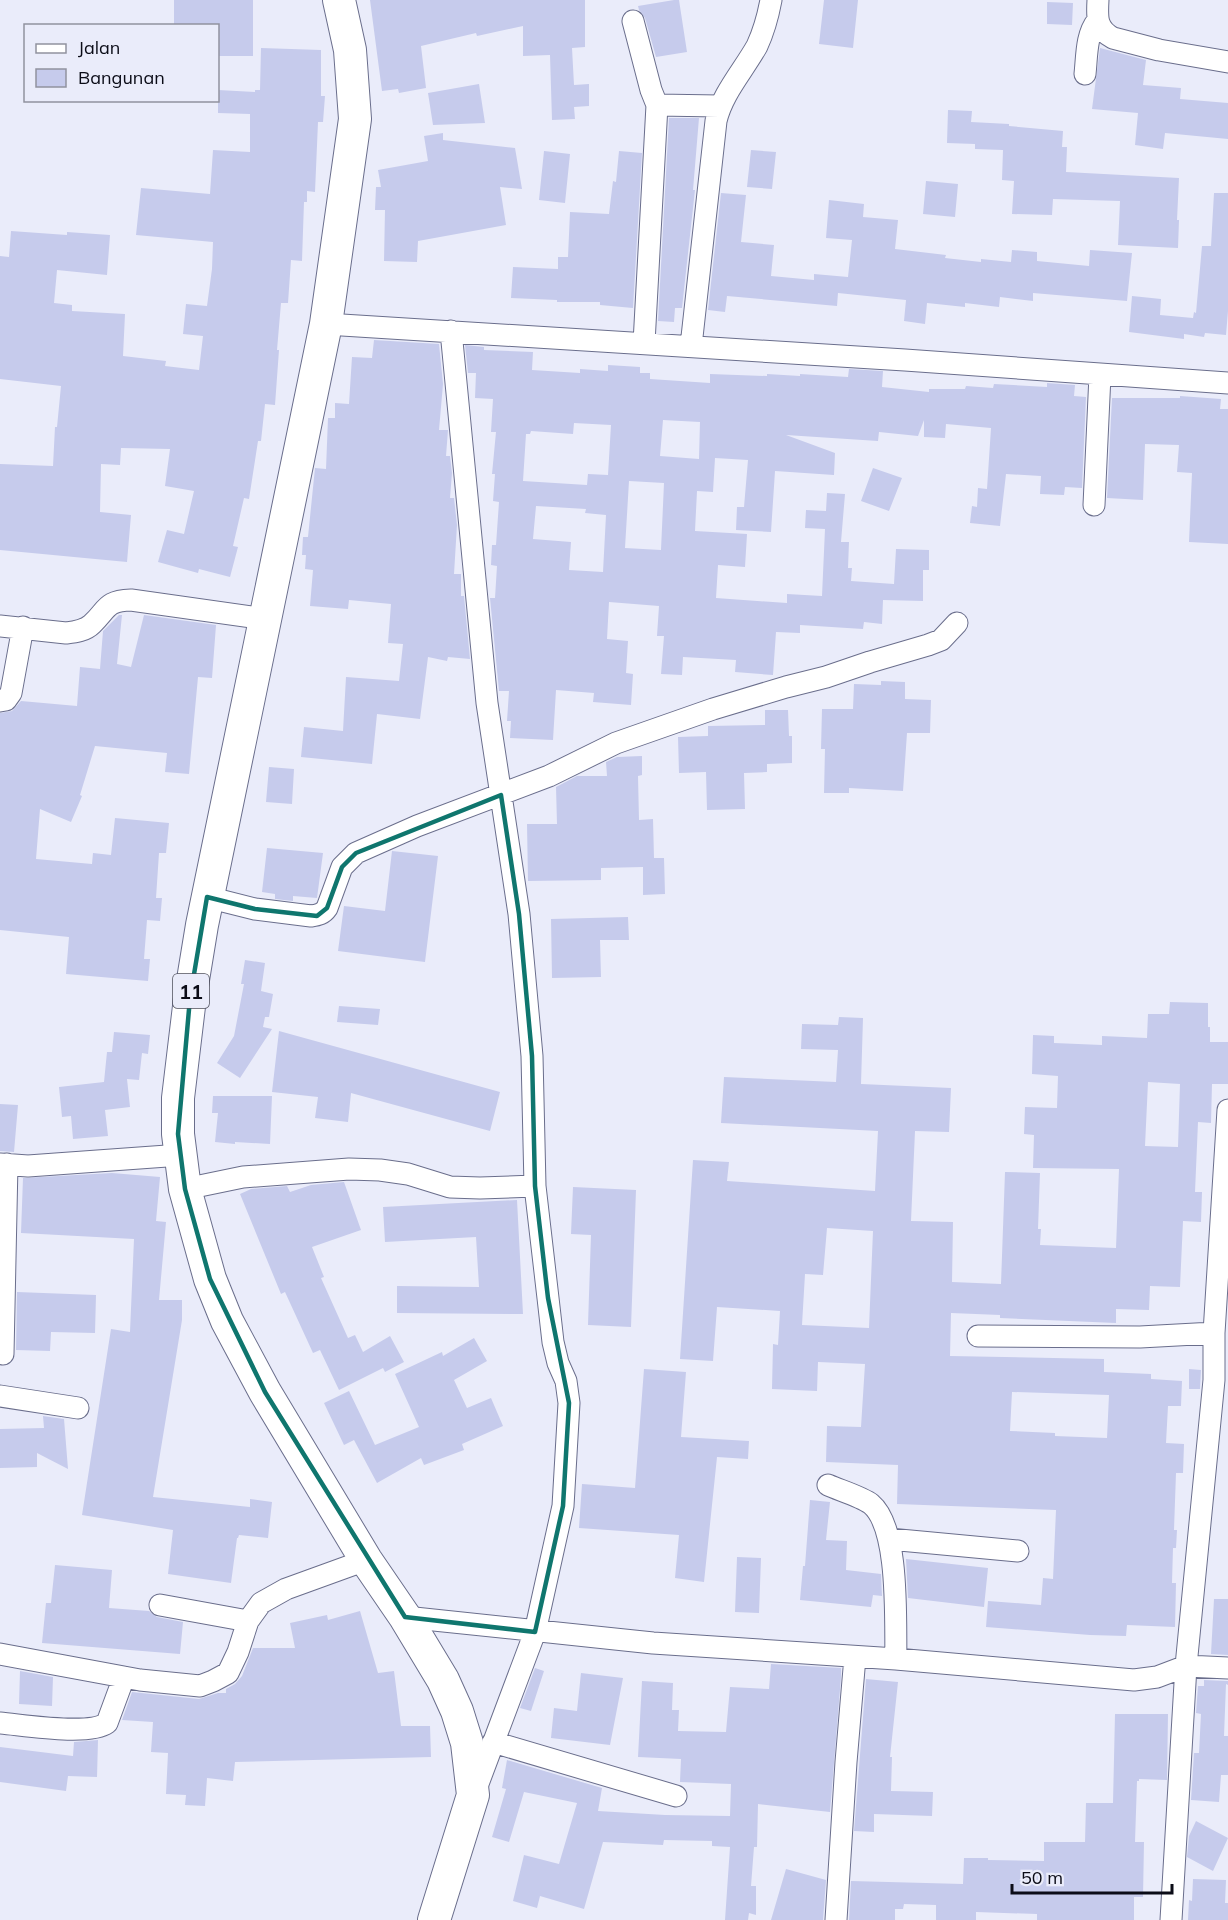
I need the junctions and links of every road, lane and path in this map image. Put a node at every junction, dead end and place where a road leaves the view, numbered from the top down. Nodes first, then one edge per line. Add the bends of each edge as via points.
1 (339, 0) edge
2 (771, 0) edge
3 (1098, 0) edge
4 (633, 21) dead end
5 (1097, 21) junction
6 (1228, 62) edge
7 (1085, 74) dead end
8 (657, 105) junction
9 (720, 106) junction
10 (326, 324) junction
11 (451, 331) junction
12 (644, 343) junction
13 (691, 346) junction
14 (1100, 375) junction
15 (1228, 383) edge
16 (1094, 505) dead end
17 (265, 619) junction
18 (957, 623) dead end
19 (0, 626) edge
20 (23, 627) junction
21 (0, 701) edge
22 (501, 795) junction
23 (207, 897) junction
24 (1228, 1110) edge
25 (181, 1155) junction
26 (3, 1164) edge
27 (535, 1186) junction
28 (185, 1189) junction
29 (1214, 1333) junction
30 (978, 1336) dead end
31 (3, 1354) dead end
32 (0, 1396) edge
33 (78, 1408) dead end
34 (828, 1485) dead end
35 (889, 1539) junction
36 (1018, 1551) dead end
37 (366, 1560) junction
38 (160, 1605) dead end
39 (405, 1617) junction
40 (248, 1621) junction
41 (535, 1632) junction
42 (0, 1654) edge
43 (855, 1657) junction
44 (896, 1659) junction
45 (1186, 1666) junction
46 (1228, 1668) edge
47 (124, 1677) junction
48 (0, 1723) edge
49 (494, 1742) junction
50 (473, 1795) junction
51 (676, 1796) dead end
52 (434, 1920) edge
53 (836, 1920) edge
54 (1171, 1920) edge

1 - 10 highway, 11 via 350,50 355,119
2 - 9 street via 758,43
3 - 5 street
4 - 8 street
5 - 6 street via 1113,38
5 - 7 street via 1089,36
8 - 9 street
8 - 12 street
9 - 13 street
10 - 11 street
10 - 17 highway, 11
11 - 12 street
11 - 22 street via 487,703
12 - 13 street
13 - 14 street
14 - 15 street
14 - 16 street
17 - 20 street via 131,600 113,603 93,624 75,632
17 - 23 highway, 11
18 - 22 street via 940,640 927,645 627,739
19 - 20 street
20 - 21 street via 11,693
22 - 23 street via 356,853 342,867 327,908 317,916 255,909
22 - 27 street via 528,1009
23 - 25 highway, 11 via 178,1098
24 - 29 street
25 - 26 street via 28,1166
25 - 28 highway, 11
26 - 31 street
27 - 28 street via 450,1187 408,1174 349,1169 243,1177
27 - 41 street via 553,1342 569,1403 563,1506
28 - 37 highway, 11 via 210,1279 227,1321
29 - 30 street via 1140,1337
29 - 45 street via 1214,1380
32 - 33 street
34 - 35 street via 870,1504 882,1518
35 - 36 street
35 - 44 street
37 - 39 highway, 11
37 - 40 street via 286,1588 261,1603
38 - 40 street
39 - 41 street
39 - 50 highway, 11 via 457,1710 467,1743
40 - 47 street via 228,1673 213,1682 200,1686
41 - 43 street
41 - 49 street
42 - 47 street
43 - 44 street
43 - 53 street
44 - 45 street via 1134,1680 1157,1677
45 - 46 street
45 - 54 street
47 - 48 street via 102,1727 68,1729
49 - 50 street
49 - 51 street
50 - 52 highway, 11

